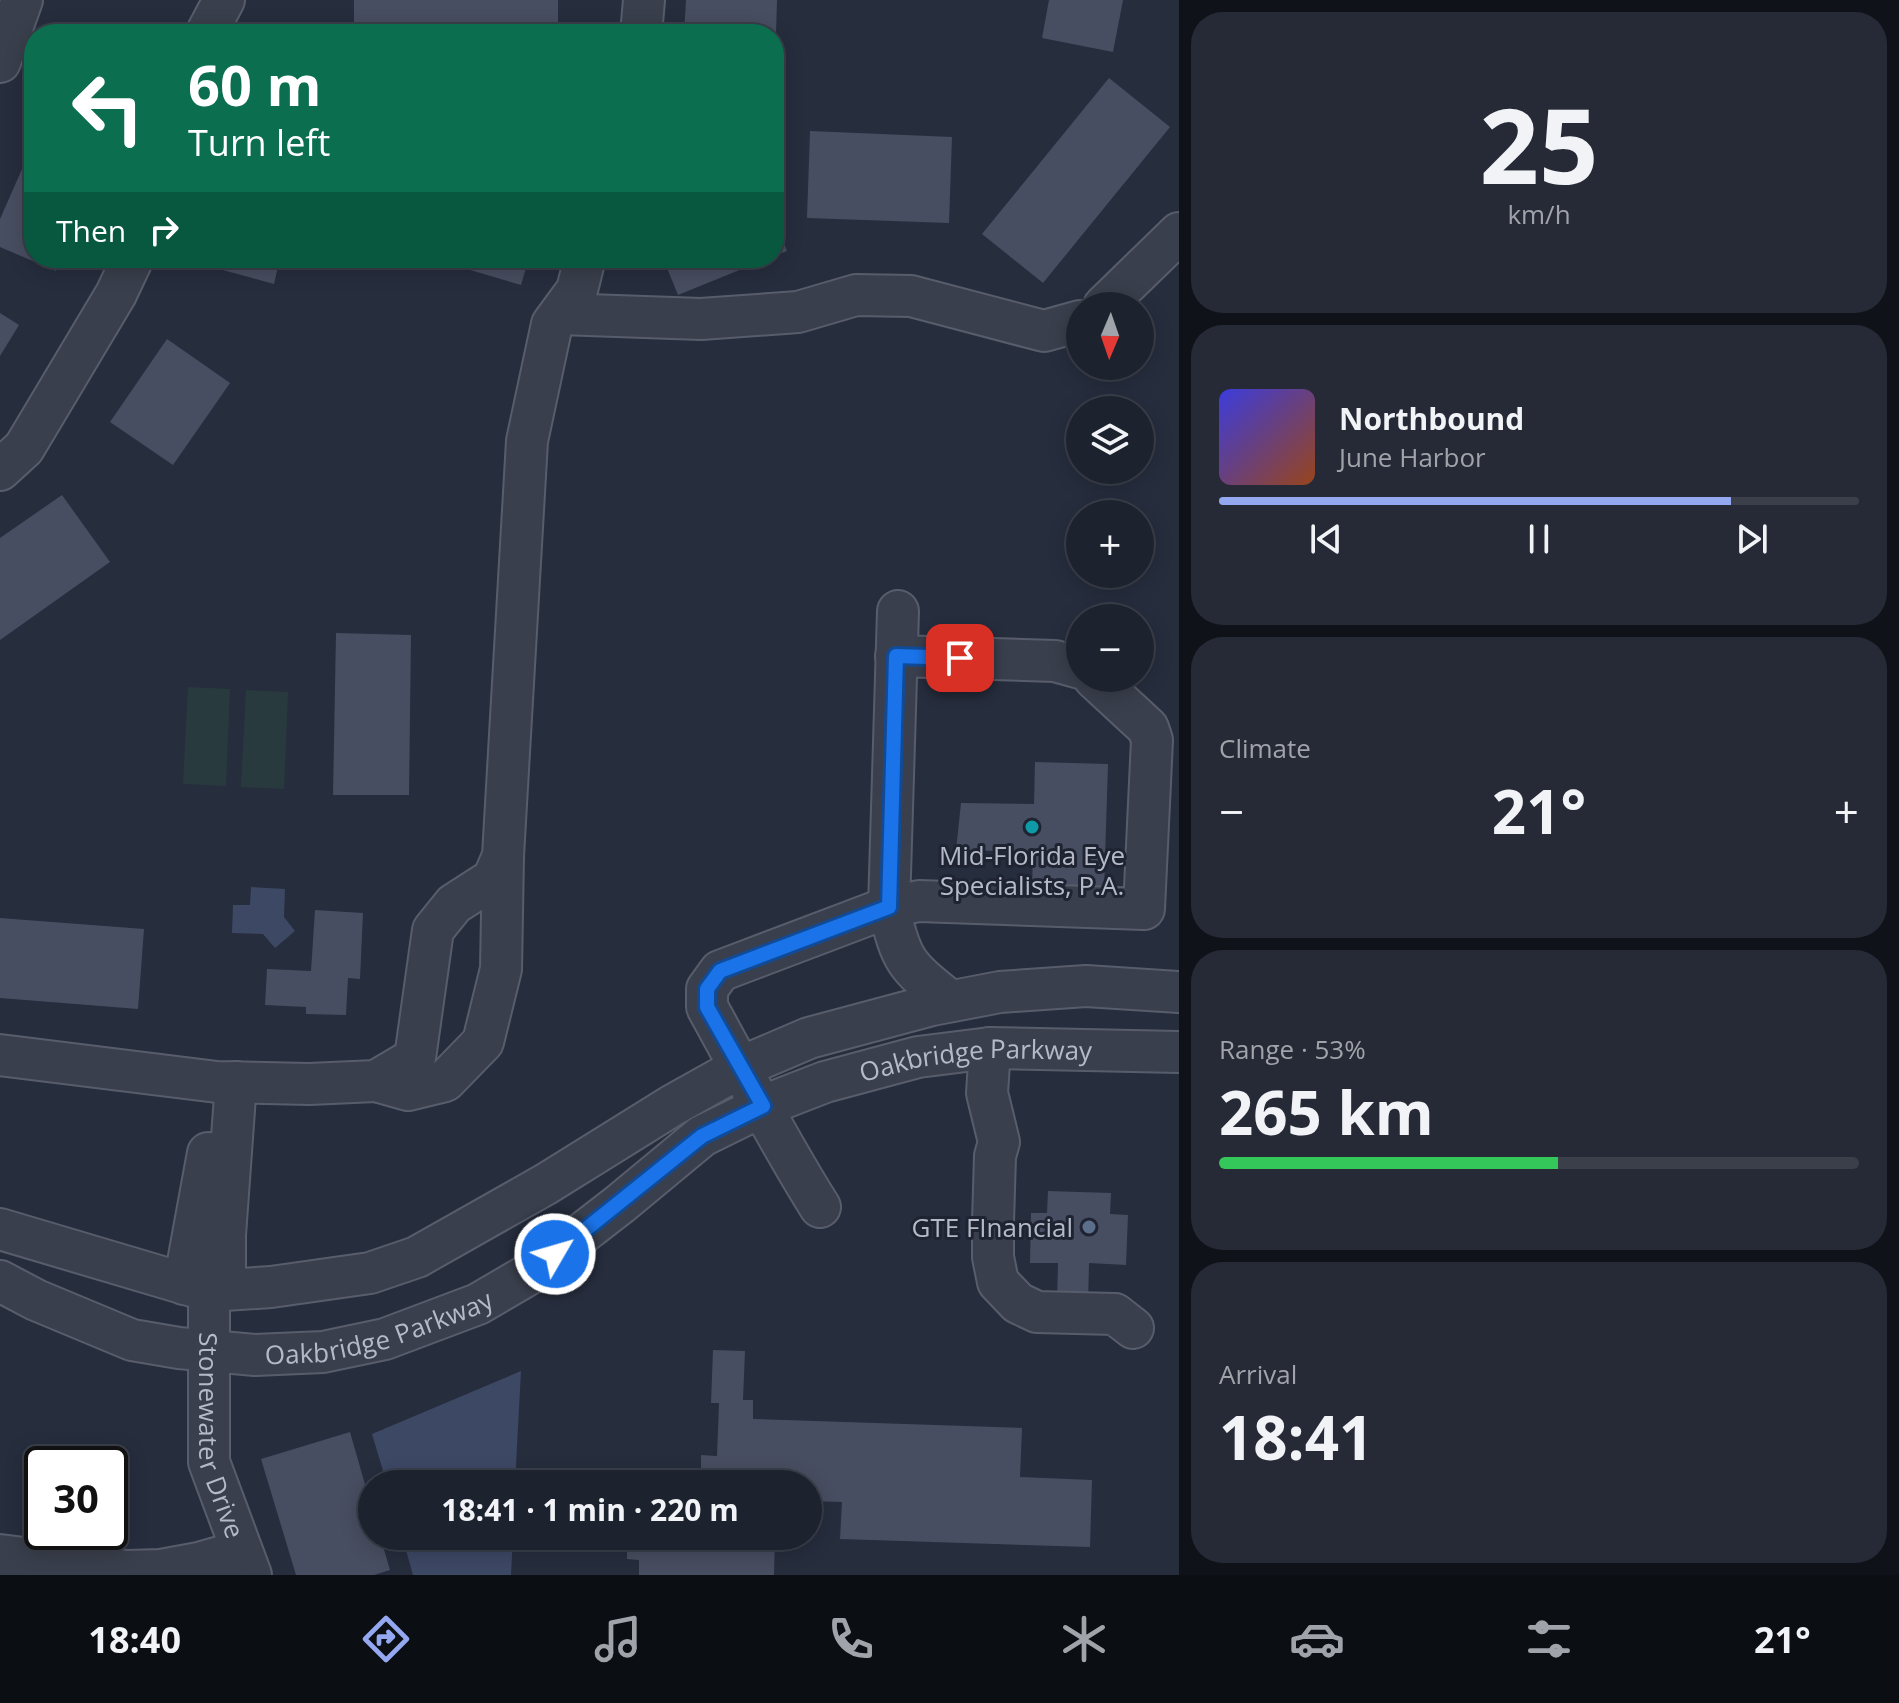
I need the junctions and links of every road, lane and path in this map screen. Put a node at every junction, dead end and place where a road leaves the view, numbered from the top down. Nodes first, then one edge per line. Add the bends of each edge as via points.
1 (22, 0) edge
2 (224, 0) edge
3 (644, 0) edge
4 (211, 24) edge
5 (642, 24) edge
6 (0, 62) edge
7 (1179, 233) edge
8 (128, 268) edge
9 (582, 268) edge
10 (1118, 292) edge
11 (560, 314) junction
12 (1066, 325) edge
13 (0, 470) edge
14 (898, 611) dead end
15 (896, 656) junction
16 (1066, 664) edge
17 (1109, 692) edge
18 (503, 856) junction
19 (889, 907) junction
20 (1179, 992) edge
21 (950, 1001) junction
22 (990, 1048) junction
23 (1179, 1052) edge
24 (0, 1055) edge
25 (741, 1067) junction
26 (376, 1081) junction
27 (226, 1082) junction
28 (763, 1106) junction
29 (820, 1207) dead end
30 (0, 1229) edge
31 (0, 1281) edge
32 (206, 1288) junction
33 (1133, 1328) dead end
34 (209, 1351) junction
35 (0, 1555) edge
36 (246, 1563) edge

1 - 6 street
2 - 4 street
3 - 5 street
7 - 10 street
8 - 13 street via 24,448
9 - 11 street via 577,290
11 - 12 street via 701,319 798,312 856,295 911,296 1044,331
11 - 18 street via 552,324 527,441
14 - 15 street
15 - 16 street
15 - 19 street
17 - 19 street via 1148,728 1152,740 1144,909 919,901
18 - 26 street via 493,879 454,904 433,930 415,1058
18 - 26 street via 501,969 483,1042 445,1081 408,1090
19 - 21 street via 905,961
19 - 25 street via 720,971 707,989 707,1007
20 - 21 street, Oakbridge Parkway via 1086,986
21 - 25 street, Oakbridge Parkway via 809,1038
22 - 23 street, Oakbridge Parkway
22 - 28 street, Oakbridge Parkway via 918,1057 825,1082
22 - 33 street via 987,1093 999,1142 993,1257 998,1282 1018,1303 1037,1312 1115,1314
24 - 27 street
25 - 28 street
25 - 32 street, Oakbridge Parkway via 417,1257 370,1273 271,1287
26 - 27 street
27 - 32 street, Stonewater Drive via 225,1235
28 - 29 street
28 - 34 street, Oakbridge Parkway via 702,1136 531,1273 478,1304 385,1339 323,1352
30 - 32 street, Oakbridge Parkway
31 - 34 street, Oakbridge Parkway via 132,1340
32 - 34 street, Stonewater Drive
34 - 36 street, Stonewater Drive via 209,1462
35 - 36 street via 127,1571

